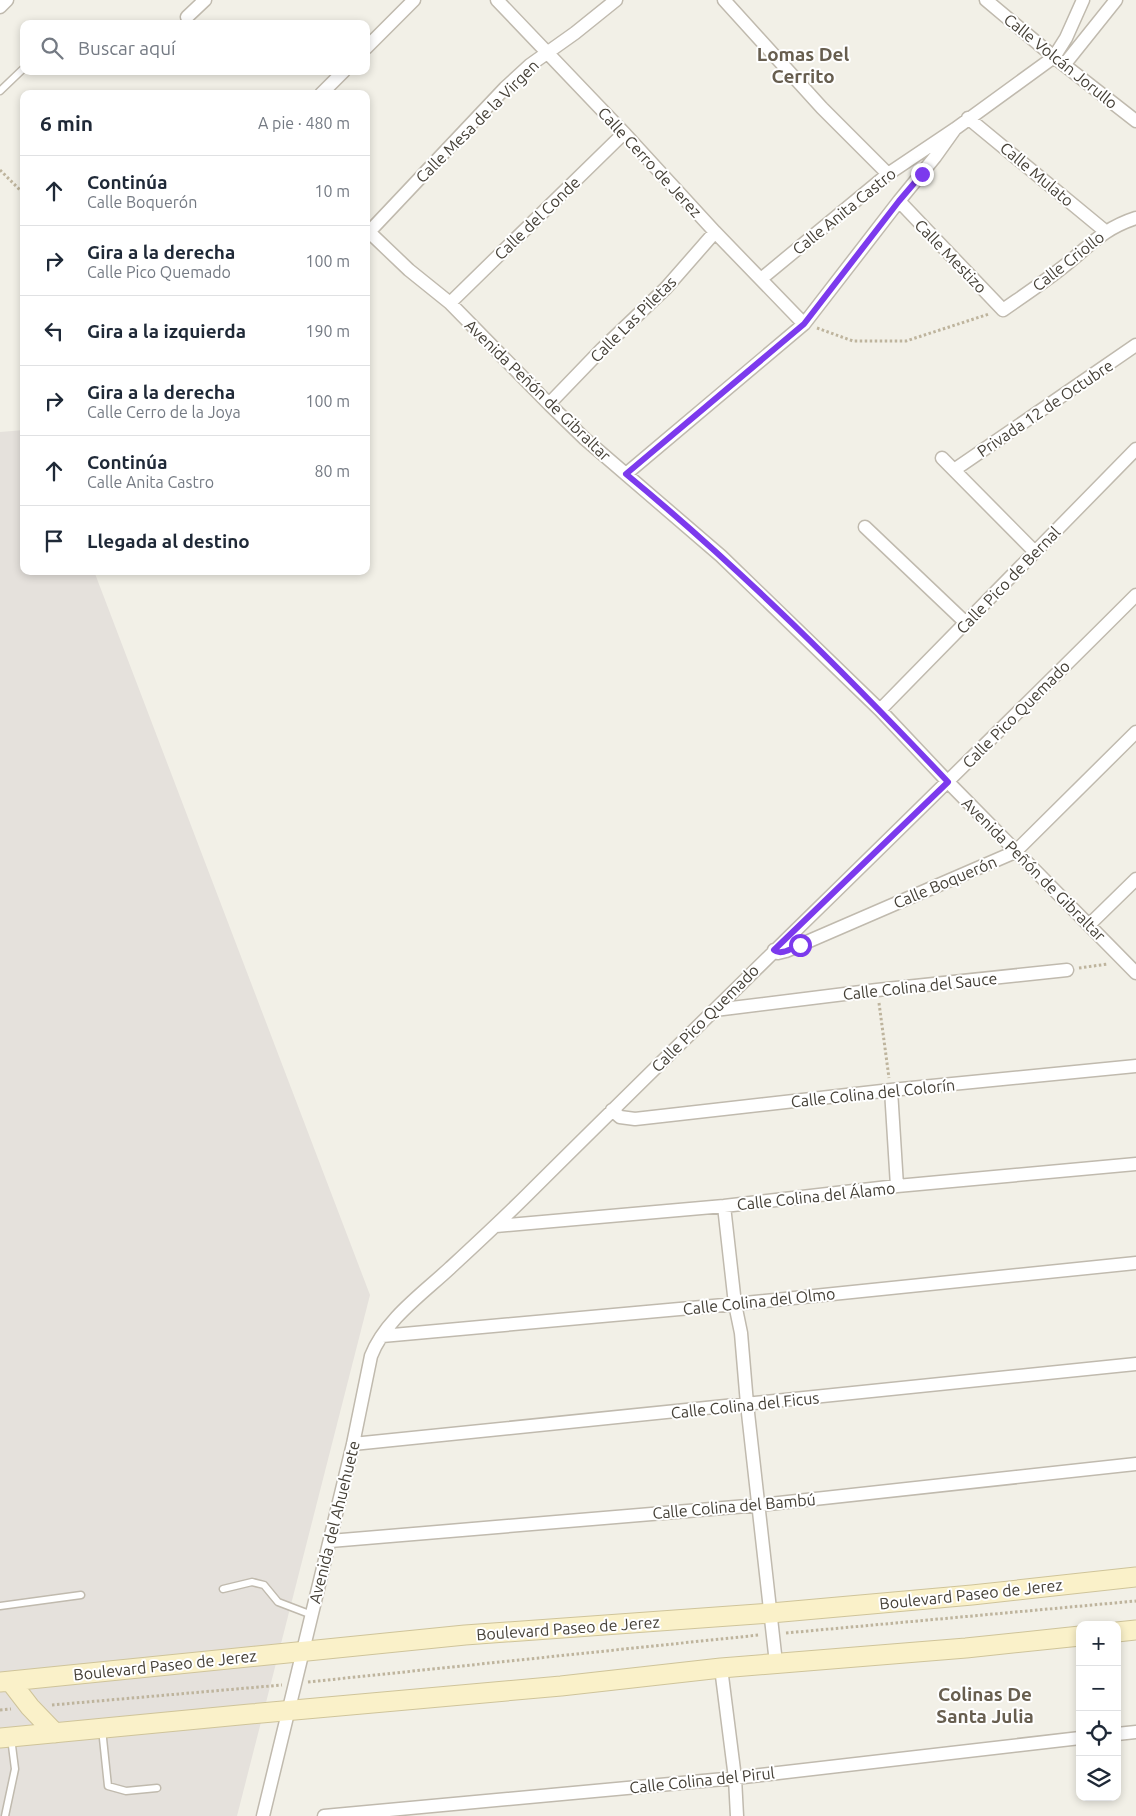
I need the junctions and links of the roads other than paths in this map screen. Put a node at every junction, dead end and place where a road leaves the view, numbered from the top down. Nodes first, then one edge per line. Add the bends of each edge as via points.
1 (7, 0) edge
2 (205, 0) edge
3 (414, 0) edge
4 (497, 0) edge
5 (616, 0) edge
6 (724, 0) edge
7 (986, 0) edge
8 (1083, 0) edge
9 (1116, 0) edge
10 (0, 7) edge
11 (187, 17) dead end
12 (370, 44) edge
13 (546, 52) junction
14 (1059, 61) junction
15 (20, 72) edge
16 (340, 75) edge
17 (325, 90) edge
18 (0, 91) edge
19 (968, 118) junction
20 (1136, 120) edge
21 (955, 129) junction
22 (624, 133) junction
23 (888, 174) junction
24 (899, 201) junction
25 (1136, 218) edge
26 (370, 228) edge
27 (1105, 231) junction
28 (715, 232) junction
29 (370, 234) edge
30 (761, 279) junction
31 (450, 303) junction
32 (1003, 310) joint
33 (804, 324) junction
34 (1136, 345) edge
35 (549, 404) junction
36 (1134, 455) edge
37 (942, 458) dead end
38 (954, 470) junction
39 (626, 474) junction
40 (864, 527) dead end
41 (1035, 552) junction
42 (1136, 595) edge
43 (966, 623) junction
44 (880, 710) junction
45 (1136, 732) edge
46 (948, 782) junction
47 (1016, 852) junction
48 (1136, 878) edge
49 (1090, 924) junction
50 (774, 950) junction
51 (1067, 970) road end
52 (1136, 973) edge
53 (715, 1010) junction
54 (1136, 1066) edge
55 (890, 1090) junction
56 (612, 1110) junction
57 (1136, 1164) edge
58 (897, 1186) junction
59 (724, 1206) junction
60 (496, 1226) junction
61 (1136, 1263) edge
62 (735, 1304) junction
63 (382, 1336) junction
64 (1136, 1364) edge
65 (747, 1404) junction
66 (353, 1444) junction
67 (1136, 1464) edge
68 (759, 1505) junction
69 (330, 1541) junction
70 (1136, 1577) edge
71 (223, 1589) dead end
72 (81, 1595) dead end
73 (0, 1606) edge
74 (771, 1613) junction
75 (312, 1615) junction
76 (1136, 1630) edge
77 (1121, 1632) edge
78 (1076, 1636) edge
79 (302, 1651) junction
80 (776, 1663) junction
81 (721, 1668) junction
82 (5, 1682) edge
83 (289, 1710) junction
84 (102, 1728) junction
85 (1136, 1732) edge
86 (55, 1733) junction
87 (1121, 1734) edge
88 (5, 1738) edge
89 (1076, 1738) edge
90 (735, 1778) junction
91 (157, 1788) dead end
92 (5, 1816) edge
93 (263, 1816) edge
94 (324, 1816) edge
95 (737, 1816) edge

1 - 10 street
2 - 11 street
3 - 12 street
4 - 13 street, Calle Cerro de Jerez
5 - 13 street, Calle Mesa de la Virgen
6 - 23 street via 822,108
7 - 14 street, Calle Volcán Jorullo
8 - 14 street
9 - 14 street
13 - 22 street, Calle Cerro de Jerez
13 - 26 street, Calle Mesa de la Virgen via 505,88
14 - 19 street, Calle Anita Castro
14 - 20 street, Calle Volcán Jorullo
15 - 18 lane
16 - 17 street
19 - 21 street, Calle Anita Castro
19 - 27 street, Calle Mulato
21 - 23 street, Calle Anita Castro
21 - 24 street, Calle Anita Castro
22 - 28 street, Calle Cerro de Jerez
22 - 31 street, Calle del Conde
23 - 30 street, Calle Anita Castro
24 - 32 street, Calle Mestizo
24 - 33 street, Calle Anita Castro
25 - 27 street, Calle Criollo
27 - 32 street, Calle Criollo via 1063,267
28 - 30 street, Calle Cerro de Jerez
28 - 35 street, Calle Las Piletas via 666,288
29 - 31 street, Avenida Peñón de Gibraltar
30 - 33 street, Calle Cerro de Jerez
31 - 35 street, Avenida Peñón de Gibraltar
33 - 39 street, Calle Anita Castro
34 - 38 street, Privada 12 de Octubre
35 - 39 street, Avenida Peñón de Gibraltar
36 - 41 street, Calle Pico de Bernal
37 - 38 street
38 - 41 street
39 - 44 street, Avenida Peñón de Gibraltar via 721,556
40 - 43 street
41 - 43 street, Calle Pico de Bernal
42 - 46 street, Calle Pico Quemado
43 - 44 street, Calle Pico de Bernal
44 - 46 street, Avenida Peñón de Gibraltar
45 - 47 street, Calle Boquerón
46 - 47 street, Avenida Peñón de Gibraltar
46 - 50 street, Calle Pico Quemado
47 - 49 street, Avenida Peñón de Gibraltar
47 - 50 street, Calle Boquerón via 786,951 778,953
48 - 49 street
49 - 52 street, Avenida Peñón de Gibraltar
50 - 53 street, Calle Pico Quemado
51 - 53 street, Calle Colina del Sauce
53 - 56 street, Calle Pico Quemado
54 - 55 street, Calle Colina del Colorín
55 - 56 street, Calle Colina del Colorín via 635,1119 620,1117
55 - 58 street
56 - 60 street, Calle Pico Quemado
57 - 58 street, Calle Colina del Álamo
58 - 59 street, Calle Colina del Álamo
59 - 60 street, Calle Colina del Álamo
59 - 62 street
60 - 63 street, Calle Pico Quemado via 395,1319
61 - 62 street, Calle Colina del Olmo
62 - 63 street, Calle Colina del Olmo
62 - 65 street via 741,1333
63 - 66 street, Avenida del Ahuehuete via 371,1356
64 - 65 street, Calle Colina del Ficus
65 - 66 street, Calle Colina del Ficus
65 - 68 street
66 - 69 street, Avenida del Ahuehuete
67 - 68 street, Calle Colina del Bambú
68 - 69 street, Calle Colina del Bambú
68 - 74 street
69 - 75 street, Avenida del Ahuehuete
70 - 74 main road, Boulevard Paseo de Jerez via 972,1596
71 - 75 lane via 252,1582 264,1585 278,1602
72 - 73 lane
74 - 79 main road, Boulevard Paseo de Jerez via 465,1635
74 - 80 street
75 - 79 street, Avenida del Ahuehuete
76 - 77 main road
78 - 80 main road
79 - 82 main road, Boulevard Paseo de Jerez
79 - 83 street, Avenida del Ahuehuete
80 - 81 main road
81 - 83 main road
81 - 90 street
82 - 86 main road
83 - 84 main road
83 - 93 street, Avenida del Ahuehuete
84 - 86 main road
84 - 91 lane via 108,1786 126,1791
85 - 87 street
86 - 88 main road
88 - 92 lane via 15,1769
89 - 90 street, Calle Colina del Pirul
90 - 94 street, Calle Colina del Pirul
90 - 95 street

